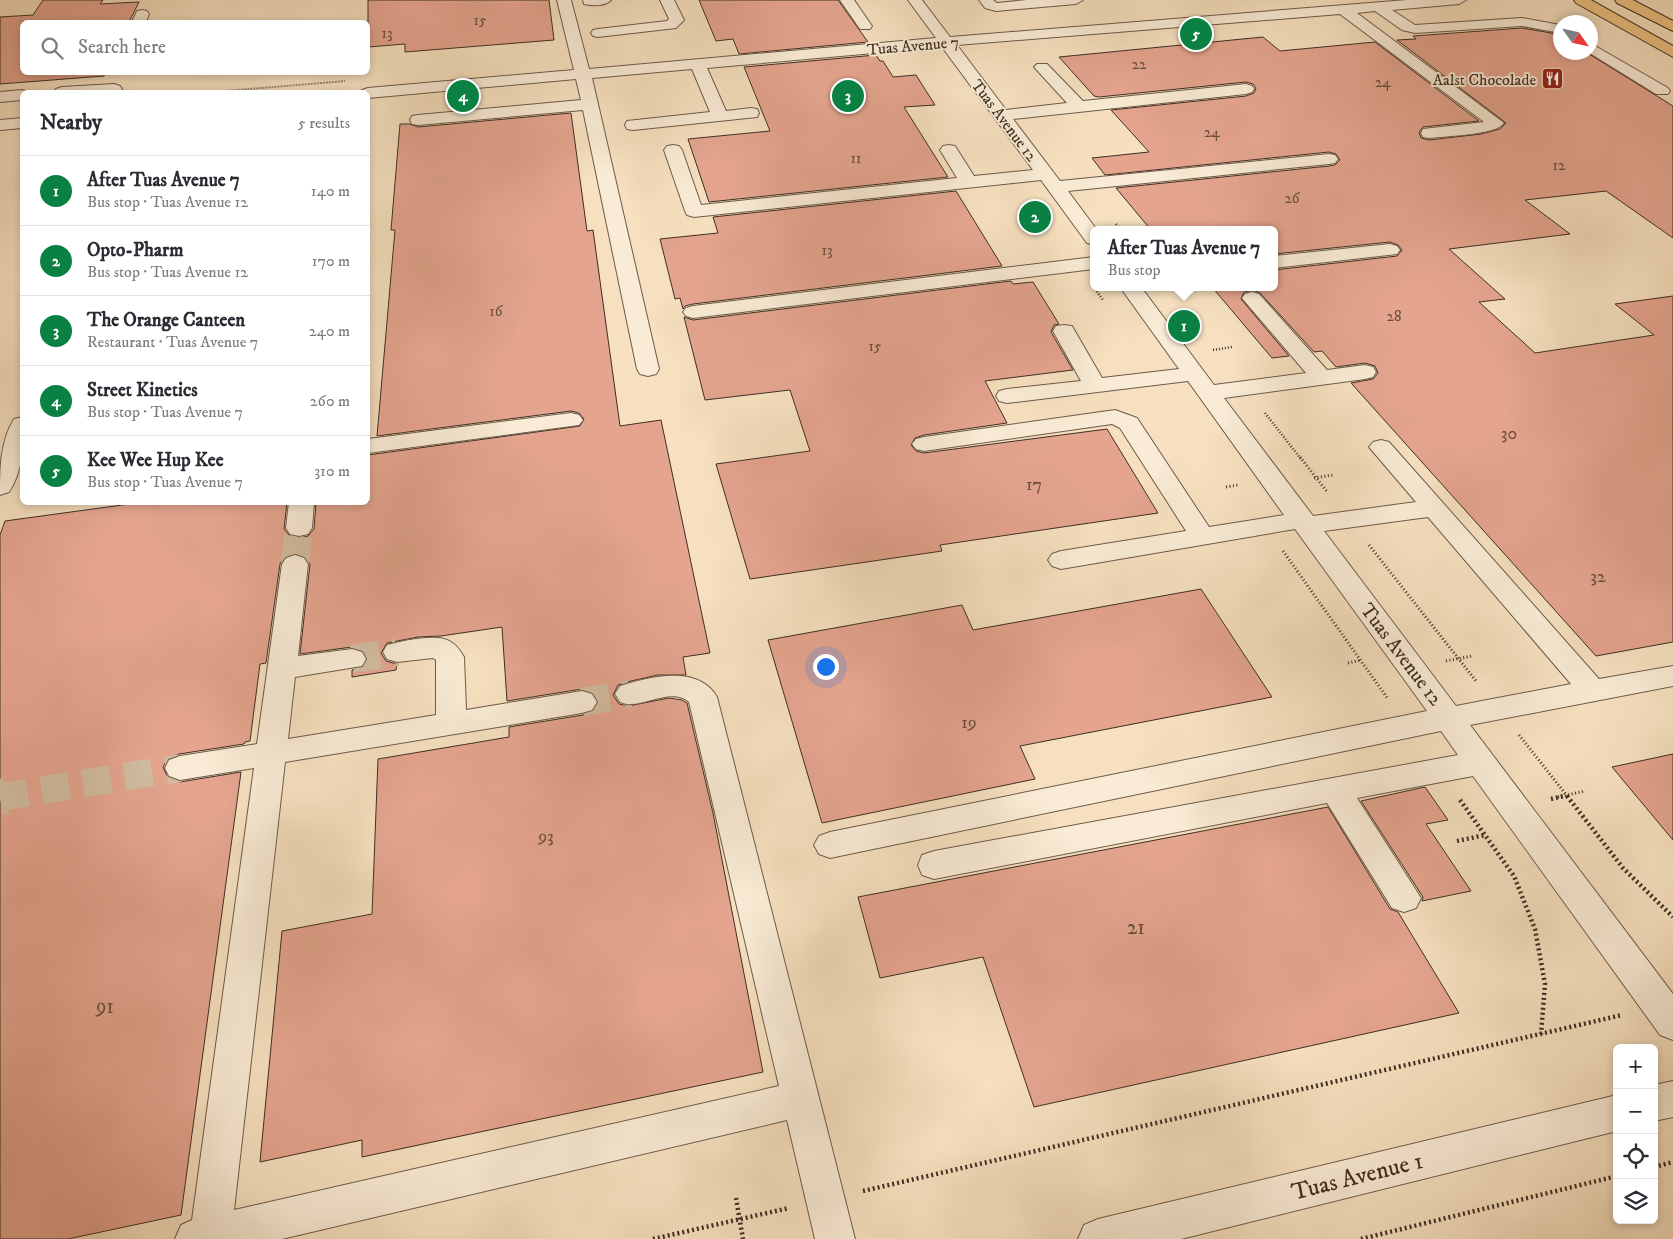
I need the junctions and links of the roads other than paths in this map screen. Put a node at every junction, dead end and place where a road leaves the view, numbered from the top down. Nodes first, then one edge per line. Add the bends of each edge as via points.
1 (564, 0) edge
2 (604, 0) edge
3 (667, 0) edge
4 (847, 0) edge
5 (915, 0) edge
6 (986, 0) edge
7 (1076, 0) edge
8 (1459, 0) edge
9 (1581, 0) edge
10 (1622, 0) edge
11 (589, 2) dead end
12 (1379, 7) junction
13 (1344, 10) junction
14 (865, 26) dead end
15 (1673, 27) edge
16 (1553, 28) edge
17 (598, 33) dead end
18 (947, 42) junction
19 (1598, 52) edge
20 (1673, 52) edge
21 (698, 64) junction
22 (1042, 67) dead end
23 (583, 74) junction
24 (119, 75) edge
25 (1246, 89) dead end
26 (114, 90) edge
27 (1662, 91) dead end
28 (370, 93) edge
29 (20, 95) edge
30 (0, 97) edge
31 (590, 104) junction
32 (1079, 107) junction
33 (751, 113) dead end
34 (1002, 115) junction
35 (720, 116) junction
36 (418, 120) dead end
37 (20, 123) edge
38 (0, 125) edge
39 (633, 125) dead end
40 (1429, 133) dead end
41 (673, 150) dead end
42 (949, 150) dead end
43 (1329, 159) dead end
44 (1050, 181) junction
45 (969, 182) junction
46 (1090, 234) edge
47 (1390, 250) dead end
48 (1278, 262) edge
49 (1090, 263) edge
50 (1133, 291) edge
51 (1252, 298) dead end
52 (693, 312) dead end
53 (1064, 331) dead end
54 (648, 369) dead end
55 (1365, 372) dead end
56 (1321, 377) junction
57 (1201, 384) junction
58 (1095, 386) junction
59 (1007, 396) dead end
60 (571, 420) dead end
61 (20, 430) edge
62 (924, 444) dead end
63 (370, 446) edge
64 (1381, 447) dead end
65 (0, 487) edge
66 (20, 490) edge
67 (0, 493) edge
68 (302, 505) edge
69 (1434, 508) junction
70 (1304, 523) junction
71 (299, 528) tunnel mouth
72 (1202, 536) junction
73 (1061, 560) dead end
74 (295, 564) tunnel mouth
75 (397, 652) tunnel mouth
76 (352, 659) tunnel mouth
77 (281, 669) junction
78 (1673, 676) edge
79 (1593, 691) junction
80 (630, 694) tunnel mouth
81 (582, 702) tunnel mouth
82 (1449, 718) junction
83 (451, 724) junction
84 (271, 753) junction
85 (1482, 762) junction
86 (180, 768) tunnel mouth
87 (1335, 790) junction
88 (830, 845) dead end
89 (934, 865) dead end
90 (1404, 898) dead end
91 (1667, 1014) edge
92 (801, 1098) junction
93 (1673, 1099) edge
94 (1658, 1103) edge
95 (1613, 1114) edge
96 (205, 1238) edge
97 (835, 1239) edge
98 (1098, 1239) edge

1 - 23 street
2 - 11 street
3 - 17 street via 677,20 671,25
4 - 14 street
5 - 18 street, Tuas Avenue 12
6 - 7 street via 996,6
8 - 12 street, Tuas Avenue 7
9 - 20 main road
10 - 15 main road
12 - 13 street, Tuas Avenue 7
12 - 16 street via 1415,29 1522,22
13 - 18 street, Tuas Avenue 7
13 - 40 street via 1496,123
18 - 21 street, Tuas Avenue 7
18 - 34 street, Tuas Avenue 12
19 - 27 street
21 - 23 street, Tuas Avenue 7
21 - 35 street
22 - 32 street
23 - 28 street, Tuas Avenue 7
23 - 31 street
24 - 26 street
25 - 32 street
29 - 30 street
31 - 36 street
31 - 54 street
32 - 34 street
33 - 35 street
34 - 44 street, Tuas Avenue 12
35 - 39 street
37 - 38 street
41 - 45 street via 694,211
42 - 45 street
43 - 44 street
44 - 45 street
44 - 46 street, Tuas Avenue 12
47 - 48 street
49 - 52 street
50 - 57 street, Tuas Avenue 12
51 - 56 street
53 - 58 street
55 - 56 street
56 - 57 street via 1245,388
57 - 58 street
57 - 70 street, Tuas Avenue 12
58 - 59 street
60 - 63 street
61 - 65 street
62 - 72 street via 1115,417 1129,423
64 - 69 street
66 - 67 street
68 - 71 street
69 - 70 street
69 - 79 street
70 - 72 street
70 - 82 street, Tuas Avenue 12
72 - 73 street
74 - 77 street
75 - 83 street via 439,647 450,657
76 - 77 street
77 - 84 street
78 - 79 street
79 - 82 street
80 - 92 street via 679,686 696,690 702,697
81 - 83 street
82 - 85 street, Tuas Avenue 12
82 - 88 street
83 - 84 street
84 - 86 street
84 - 96 street
85 - 87 street
85 - 91 street, Tuas Avenue 12
87 - 89 street
87 - 90 street
92 - 96 street
92 - 97 street
93 - 94 street
95 - 98 street, Tuas Avenue 1

